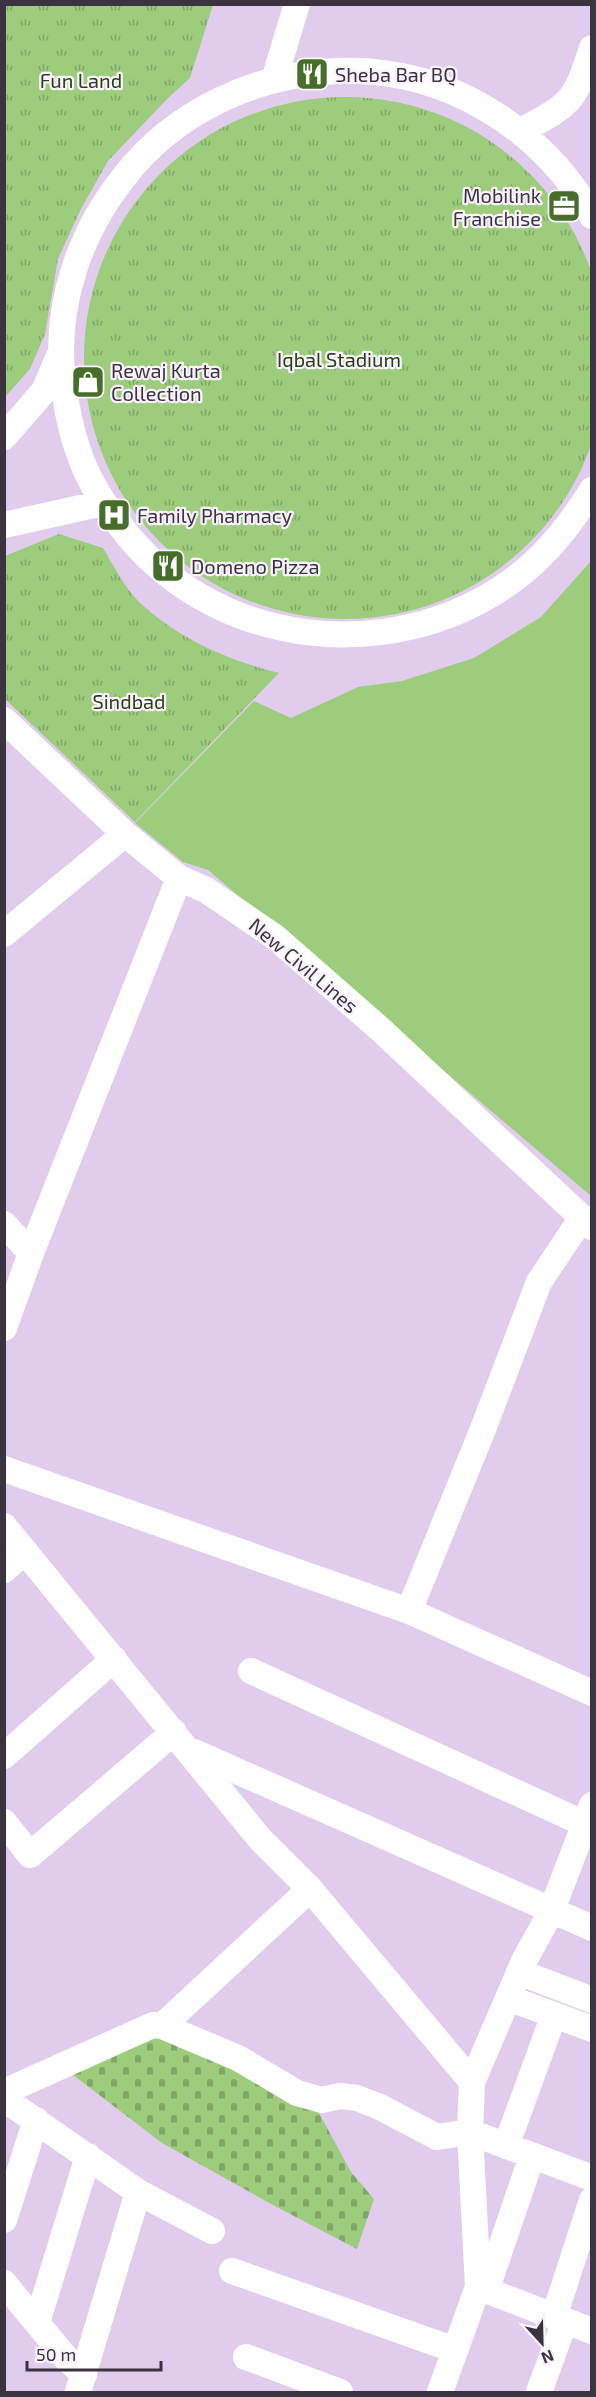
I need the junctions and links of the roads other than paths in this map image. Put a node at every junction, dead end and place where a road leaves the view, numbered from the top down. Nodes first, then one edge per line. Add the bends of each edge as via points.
1 (297, 4) edge
2 (591, 48) edge
3 (274, 80) junction
4 (521, 131) junction
5 (591, 216) edge
6 (60, 352) junction
7 (4, 437) edge
8 (591, 490) edge
9 (103, 503) junction
10 (4, 525) edge
11 (4, 720) edge
12 (125, 834) junction
13 (179, 878) junction
14 (4, 934) edge
15 (586, 1223) edge
16 (4, 1224) edge
17 (31, 1253) junction
18 (4, 1328) edge
19 (4, 1468) edge
20 (4, 1526) edge
21 (25, 1551) junction
22 (4, 1570) edge
23 (409, 1611) junction
24 (114, 1659) junction
25 (252, 1671) dead end
26 (591, 1693) edge
27 (181, 1741) junction
28 (4, 1756) edge
29 (588, 1815) edge
30 (4, 1822) edge
31 (310, 1889) junction
32 (551, 1912) junction
33 (591, 1929) edge
34 (519, 1972) junction
35 (508, 1998) junction
36 (591, 2000) edge
37 (554, 2014) junction
38 (162, 2026) junction
39 (591, 2029) edge
40 (472, 2082) junction
41 (4, 2092) edge
42 (4, 2098) edge
43 (36, 2120) junction
44 (470, 2132) junction
45 (506, 2146) junction
46 (88, 2156) junction
47 (532, 2156) junction
48 (591, 2178) edge
49 (9, 2184) edge
50 (138, 2192) junction
51 (591, 2200) edge
52 (4, 2220) edge
53 (212, 2231) dead end
54 (232, 2271) dead end
55 (4, 2283) edge
56 (482, 2289) junction
57 (560, 2319) junction
58 (37, 2323) junction
59 (591, 2331) edge
60 (455, 2350) junction
61 (246, 2357) dead end
62 (81, 2384) edge
63 (340, 2392) edge
64 (440, 2392) edge
65 (539, 2392) edge

1 - 3 street
2 - 4 street via 574,96 566,105
3 - 4 street via 342,71 402,76 459,94
3 - 6 street via 211,104 182,122 147,151 111,194 93,222 72,275
4 - 5 street via 548,156
6 - 7 street via 44,391
6 - 9 street via 65,405 76,446
8 - 9 street via 574,519 546,551 514,579 478,602 439,620 355,636 270,627 230,613 192,593 128,537
9 - 10 street
11 - 12 street, New Civil Lines
12 - 13 street, New Civil Lines
12 - 14 street
13 - 15 street, New Civil Lines via 206,890 275,937 380,1029
13 - 17 street
15 - 23 street via 539,1282
16 - 17 street
17 - 18 street
19 - 23 street
20 - 21 street
21 - 22 street
21 - 24 street
23 - 26 street
24 - 27 street
24 - 28 street
25 - 29 street
27 - 30 street via 30,1855
27 - 31 street via 260,1839
27 - 32 street
29 - 32 street
31 - 38 street
31 - 40 street
32 - 33 street
32 - 34 street
34 - 35 street
34 - 36 street
35 - 37 street
35 - 40 street
37 - 39 street
37 - 45 street
38 - 41 street via 153,2025
38 - 44 street via 238,2058 297,2093 322,2100 357,2098 437,2137
40 - 44 street
42 - 43 street
43 - 46 street
43 - 49 street
44 - 45 street
44 - 56 street
45 - 47 street
46 - 50 street
46 - 58 street
47 - 48 street
47 - 56 street
49 - 52 street
50 - 53 street
50 - 62 street
51 - 57 street
54 - 60 street
55 - 58 street
56 - 57 street
56 - 60 street
57 - 59 street
57 - 65 street
58 - 62 street
60 - 64 street
61 - 63 street

